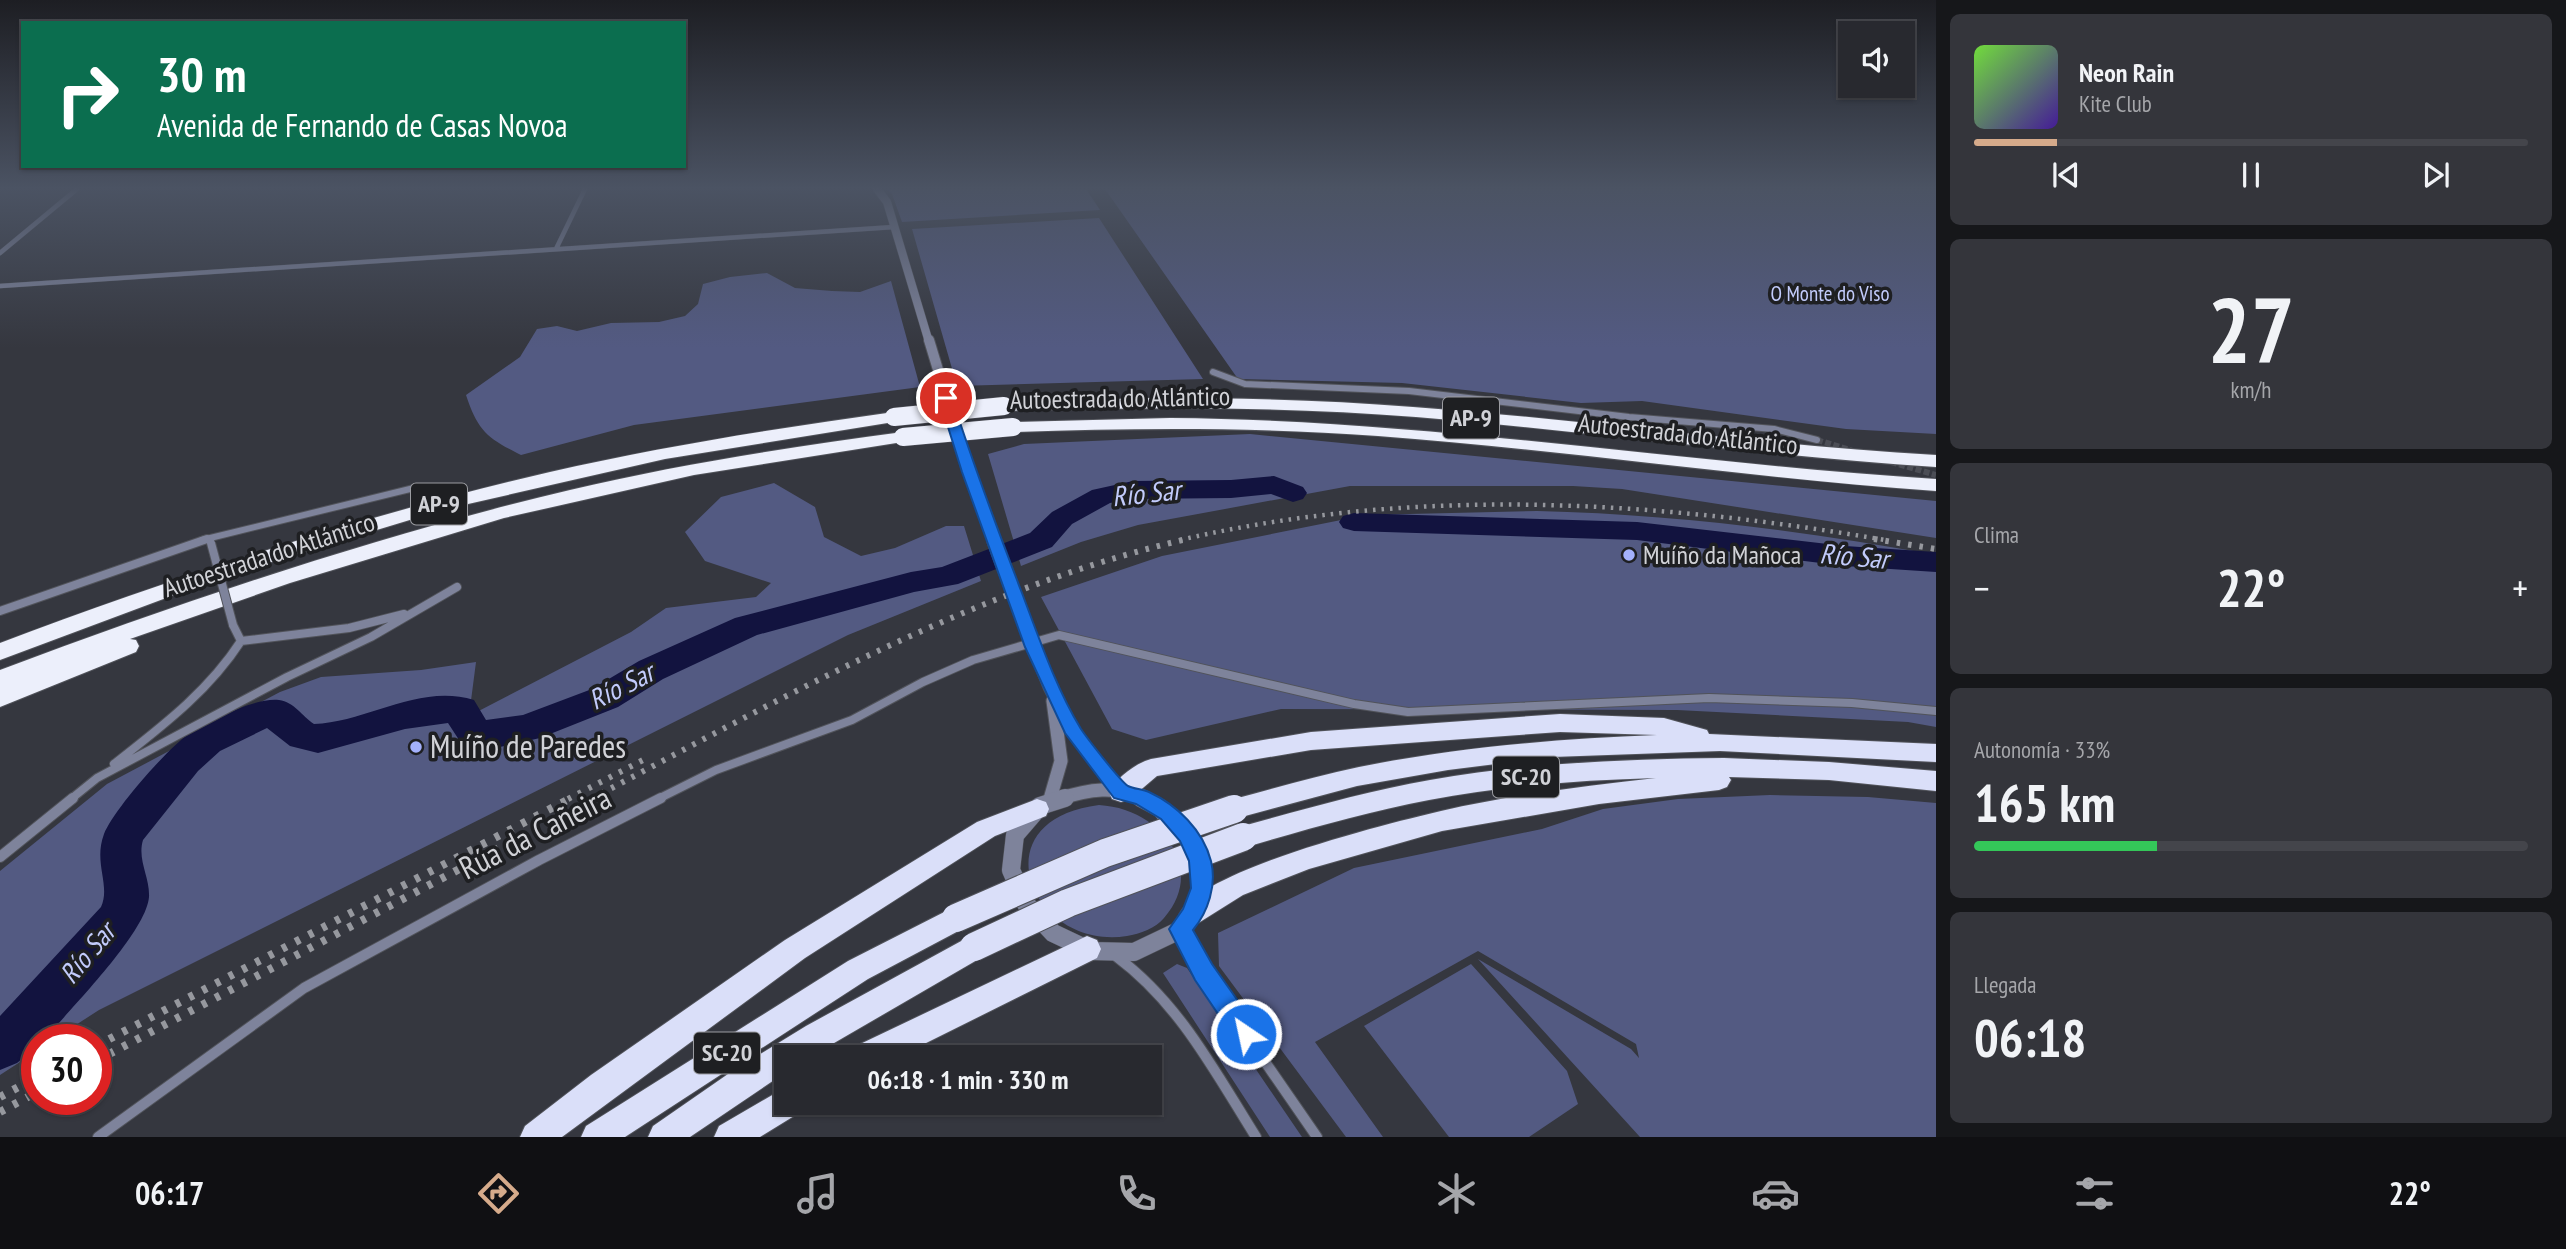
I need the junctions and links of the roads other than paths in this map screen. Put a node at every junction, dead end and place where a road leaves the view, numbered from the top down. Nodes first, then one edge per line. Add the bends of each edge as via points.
1 (559, 242) edge
2 (663, 242) edge
3 (899, 242) edge
4 (556, 249) junction
5 (0, 286) edge
6 (1213, 372) dead end
7 (943, 386) joint
8 (1817, 440) tunnel mouth
9 (1936, 461) edge
10 (1936, 485) edge
11 (414, 488) dead end
12 (988, 524) joint
13 (210, 540) junction
14 (322, 565) junction
15 (457, 587) dead end
16 (0, 611) edge
17 (415, 612) junction
18 (1029, 636) junction
19 (240, 641) junction
20 (0, 652) edge
21 (0, 679) edge
22 (1050, 687) junction
23 (0, 698) edge
24 (1936, 711) edge
25 (1720, 742) junction
26 (1936, 753) edge
27 (1815, 770) junction
28 (97, 778) junction
29 (1936, 781) edge
30 (1121, 792) junction
31 (1043, 804) junction
32 (0, 857) edge
33 (1187, 922) junction
34 (1099, 951) junction
35 (890, 1045) edge
36 (774, 1110) edge
37 (98, 1137) edge
38 (536, 1137) edge
39 (597, 1137) edge
40 (664, 1137) edge
41 (730, 1137) edge
42 (1256, 1137) edge
43 (1317, 1137) edge

1 - 4 street
2 - 4 street
3 - 7 street
4 - 5 street
6 - 8 street via 1245,384 1409,391 1774,429
7 - 12 street
9 - 20 highway, Autoestrada do Atlántico / AP-9, bridge via 1817,454 1308,405 1125,402 894,416 642,456 453,500 307,542
10 - 14 highway, Autoestrada do Atlántico / AP-9, bridge via 1725,468 1427,434 1236,423 1013,427 782,454 606,488
11 - 13 street
12 - 18 street, bridge
13 - 16 street
13 - 19 street, bridge
14 - 21 highway, Autoestrada do Atlántico / AP-9
14 - 23 highway via 291,584
15 - 17 street
17 - 19 street via 349,628
17 - 28 street
18 - 22 street
18 - 24 street, Rúa da Cañeira via 1059,635 1354,704 1408,712 1697,698
18 - 37 street, Rúa da Cañeira via 923,682 852,720 716,770 527,866 304,988
19 - 28 street via 227,664 201,692
22 - 30 street via 1084,748
22 - 31 street via 1063,755 1061,774
25 - 26 highway, SC-20
25 - 30 highway via 1664,727 1560,723 1311,741 1151,768
25 - 39 highway, SC-20, bridge via 1552,748 1357,777 1234,809 1105,853 956,918 858,970
27 - 29 highway, SC-20
27 - 33 highway via 1600,794 1442,821 1306,859 1234,887
27 - 40 highway, SC-20, bridge via 1646,768 1550,774 1425,792 1243,836 1068,903 974,947 854,1013
28 - 32 street
30 - 31 street via 1069,792
30 - 33 street via 1168,813 1188,835 1200,861 1202,888
31 - 34 street via 1021,826 1012,848 1011,872 1019,897 1035,920 1058,937
31 - 38 highway via 986,829 795,949
33 - 34 street via 1161,943 1137,951
33 - 43 street via 1203,972
34 - 35 highway
34 - 42 street via 1133,967 1158,990
36 - 41 highway

